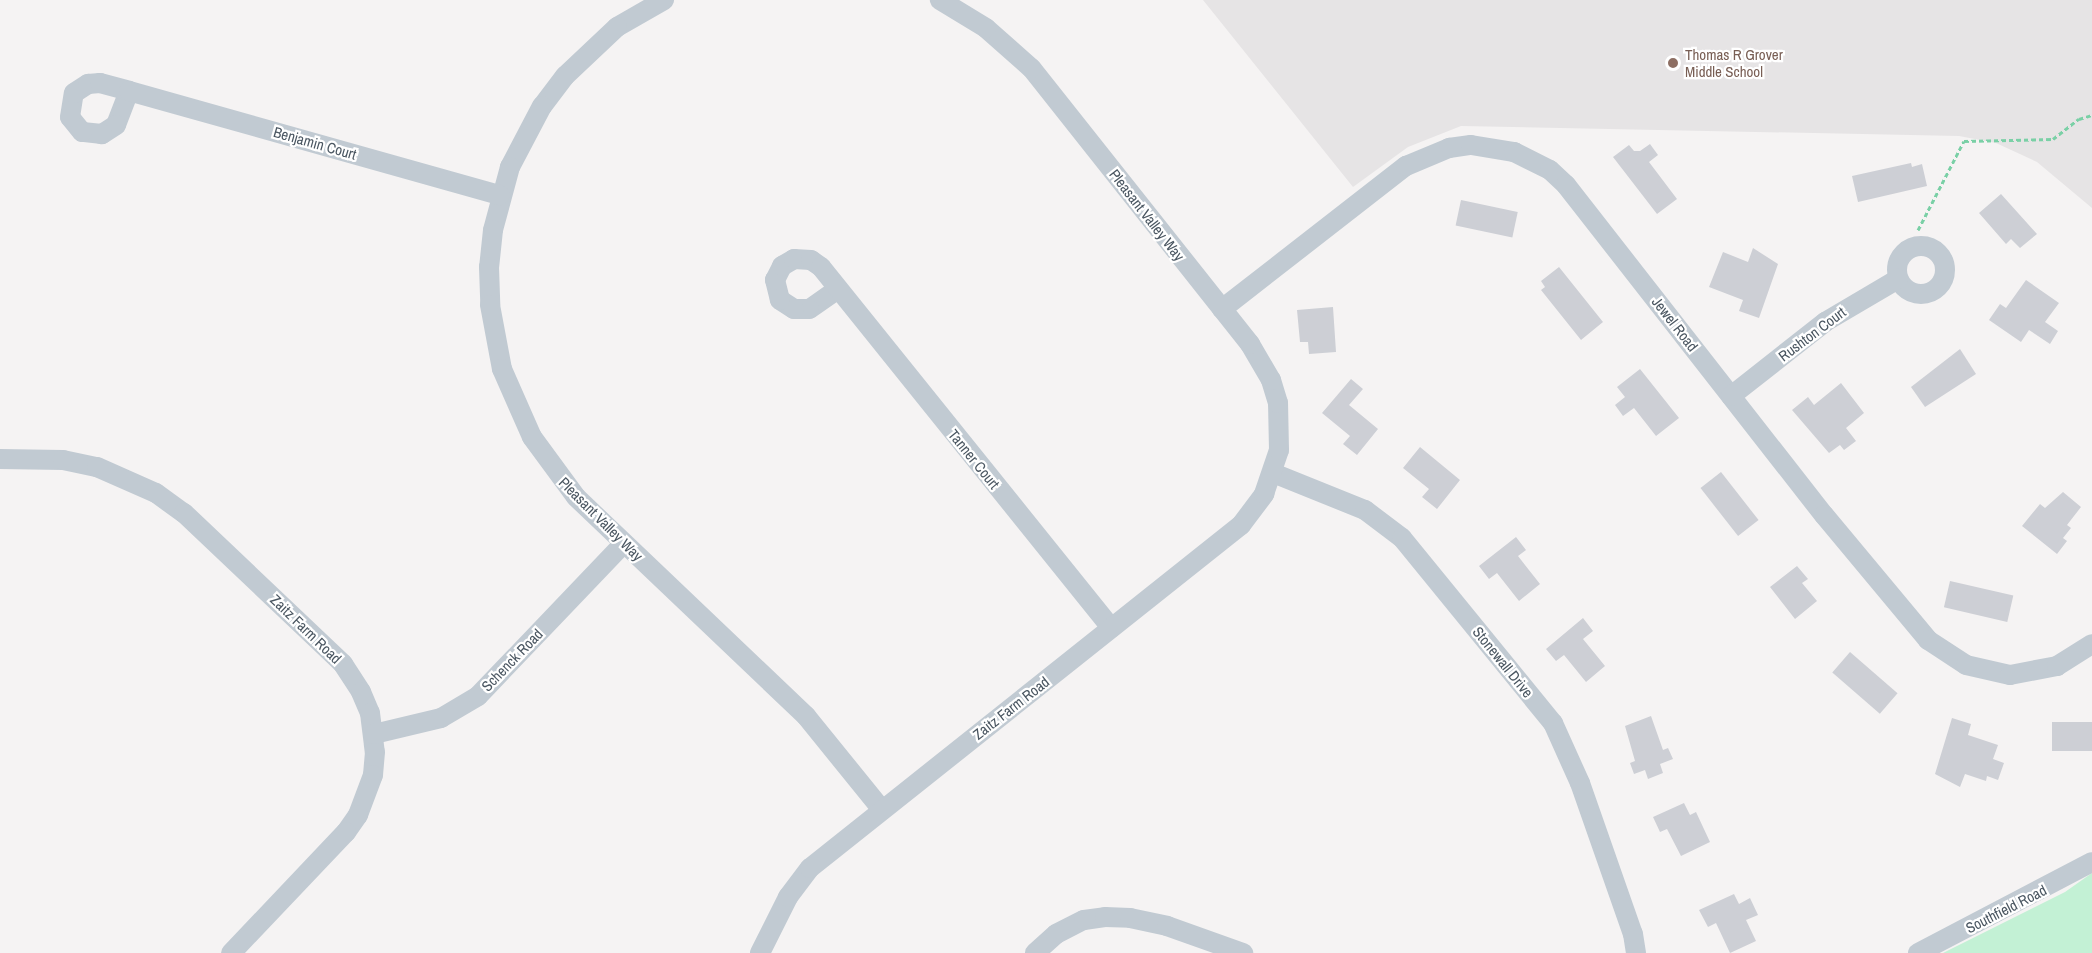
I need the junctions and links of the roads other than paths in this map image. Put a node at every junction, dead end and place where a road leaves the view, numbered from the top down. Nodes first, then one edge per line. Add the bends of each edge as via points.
1 (664, 0) edge
2 (940, 0) edge
3 (129, 91) dead end
4 (500, 195) junction
5 (1898, 279) dead end
6 (838, 289) dead end
7 (1222, 309) junction
8 (1731, 396) junction
9 (0, 459) edge
10 (1273, 473) junction
11 (624, 543) junction
12 (1111, 628) junction
13 (2092, 644) edge
14 (374, 734) junction
15 (882, 810) junction
16 (2092, 861) edge
17 (1635, 944) edge
18 (231, 953) edge
19 (760, 953) edge
20 (1035, 953) edge
21 (1244, 953) edge
22 (1649, 953) edge
23 (1918, 953) edge

1 - 4 street, Pleasant Valley Way via 617,27 565,76 525,135
2 - 7 street, Pleasant Valley Way via 986,28 1031,68
3 - 4 street, Benjamin Court
4 - 11 street, Pleasant Valley Way via 489,267 494,336 502,369 527,428 550,466
5 - 8 street, Rushton Court via 1825,322
6 - 12 street, Tanner Court
7 - 8 street, Jewel Road via 1406,166 1449,148 1493,147 1533,160 1566,185
7 - 10 street, Pleasant Valley Way via 1262,361 1271,380 1280,426
8 - 13 street, Jewel Road via 1928,640 1946,654 1977,669 2010,675 2057,666
9 - 14 street, Zaitz Farm Road via 63,460 97,467 156,493 184,513 343,664 362,692
10 - 12 street, Zaitz Farm Road via 1264,494 1241,525
10 - 17 street, Stonewall Drive via 1342,498 1389,528 1553,723 1580,783
11 - 14 street, Schenck Road via 478,696 441,718
11 - 15 street, Pleasant Valley Way via 806,716
12 - 15 street, Zaitz Farm Road
14 - 18 street, Zaitz Farm Road via 373,775 358,815
15 - 19 street, Zaitz Farm Road via 810,868 788,897
16 - 23 street, Southfield Road
17 - 22 street, Stonewall Drive
20 - 21 street via 1056,934 1083,920 1104,917 1167,926

